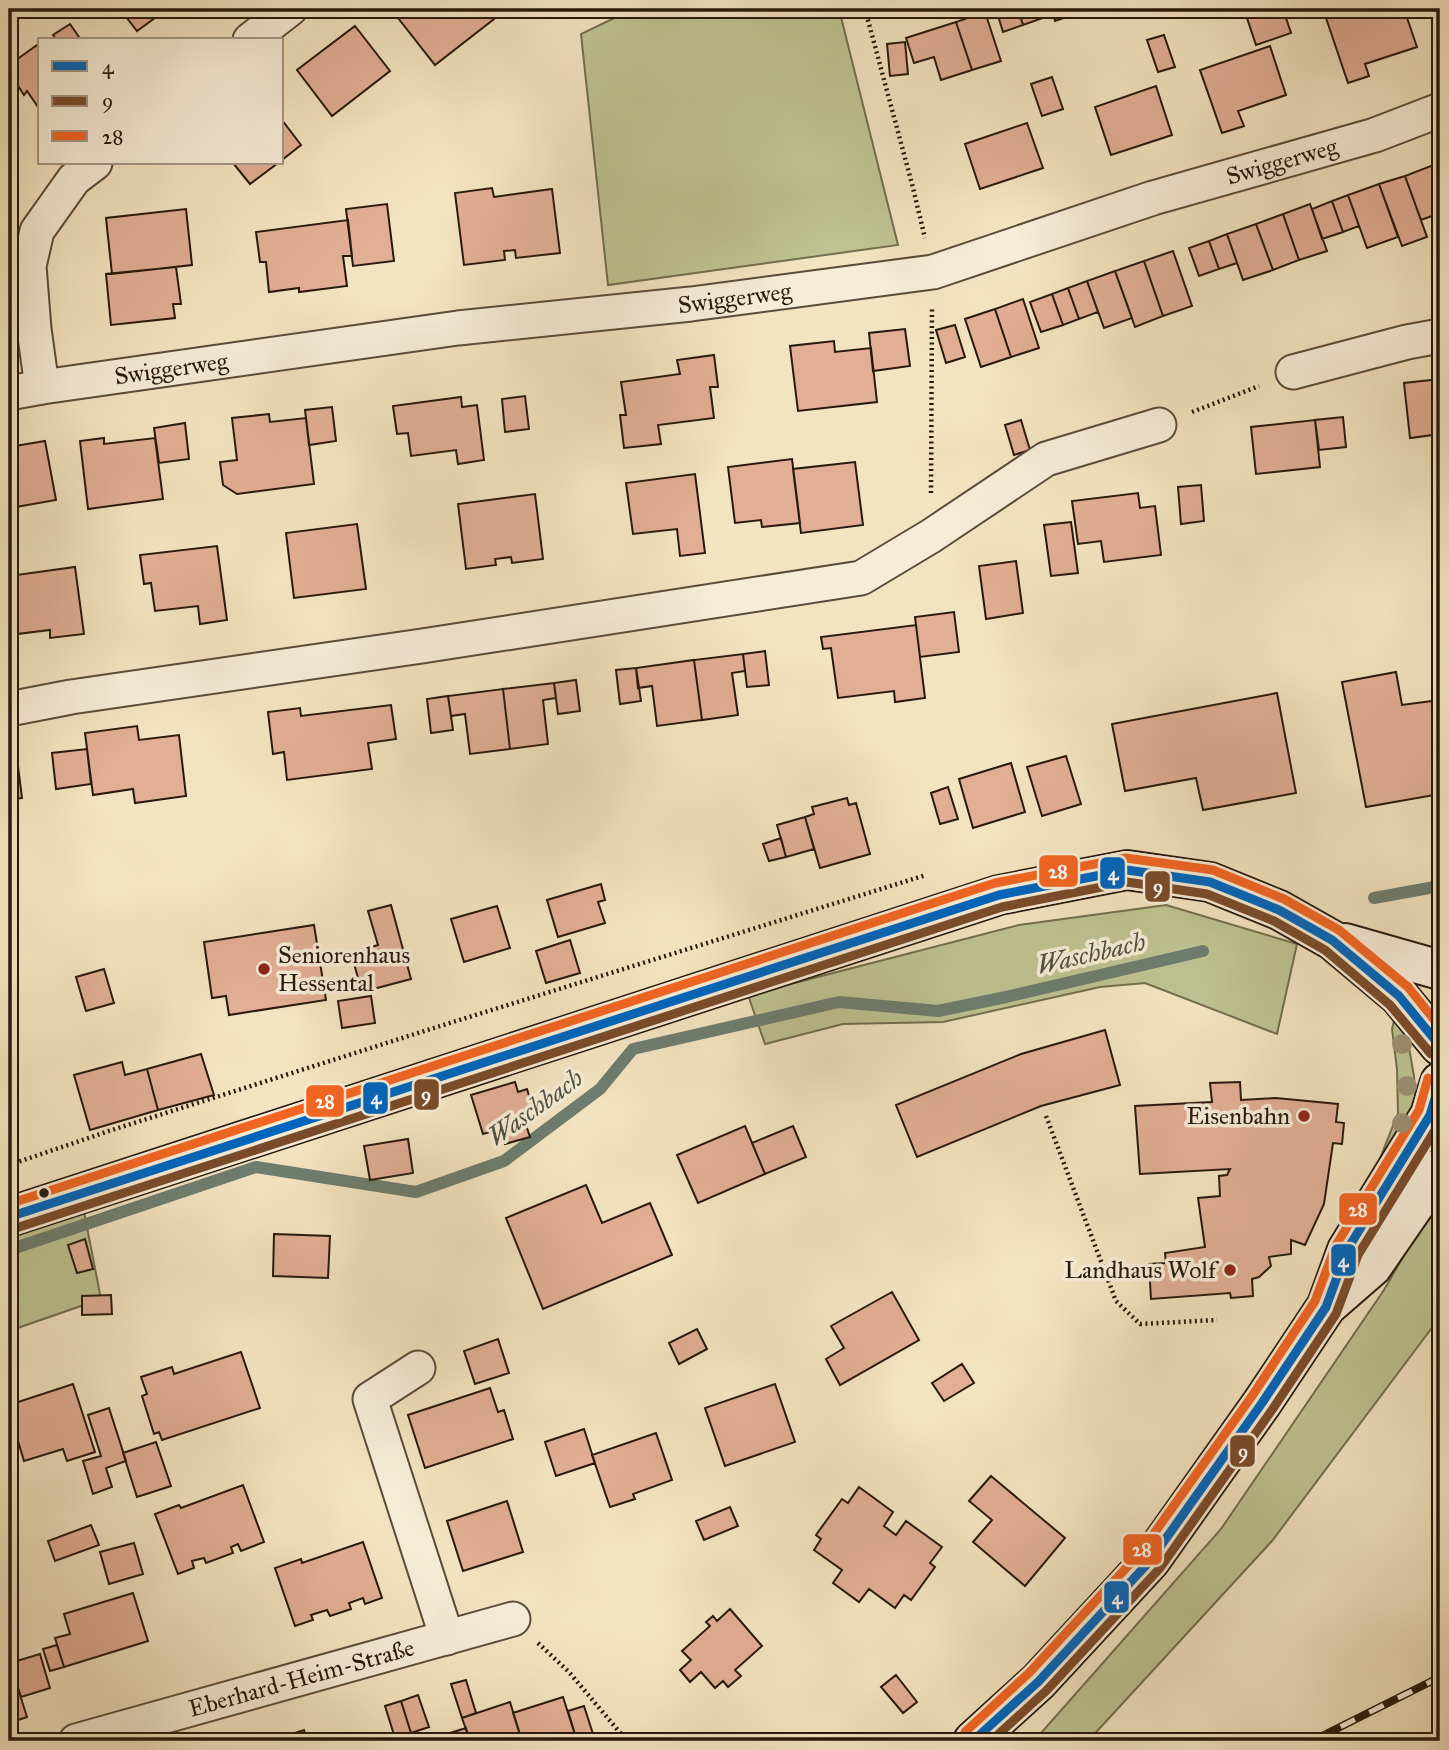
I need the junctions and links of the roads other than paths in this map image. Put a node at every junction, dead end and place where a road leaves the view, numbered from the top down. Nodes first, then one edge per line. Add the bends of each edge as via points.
1 (290, 9) edge
2 (253, 38) edge
3 (1440, 110) edge
4 (94, 164) edge
5 (1440, 336) edge
6 (1293, 373) road end
7 (42, 387) junction
8 (9, 393) edge
9 (1159, 425) road end
10 (9, 709) edge
11 (1332, 940) junction
12 (1440, 970) edge
13 (1440, 1045) edge
14 (1440, 1082) edge
15 (1440, 1168) edge
16 (9, 1217) edge
17 (1326, 1307) junction
18 (418, 1368) dead end
19 (513, 1619) road end
20 (447, 1638) junction
21 (76, 1741) edge
22 (973, 1741) edge

1 - 2 street
3 - 7 street, Swiggerweg via 1375,135 1153,198 933,272 458,328
4 - 7 street via 74,179 37,231 29,266
5 - 6 street
7 - 8 street, Swiggerweg
9 - 10 street via 1046,459 861,578
11 - 12 main road
11 - 13 main road via 1399,996
11 - 16 main road via 1279,910 1210,882 1127,870 999,895
14 - 17 main road via 1430,1115 1347,1250
15 - 17 main road via 1372,1267
17 - 22 main road via 1150,1561 1038,1682
18 - 20 street, Eberhard-Heim-Straße via 370,1399
19 - 20 street, Eberhard-Heim-Straße
20 - 21 street, Eberhard-Heim-Straße

